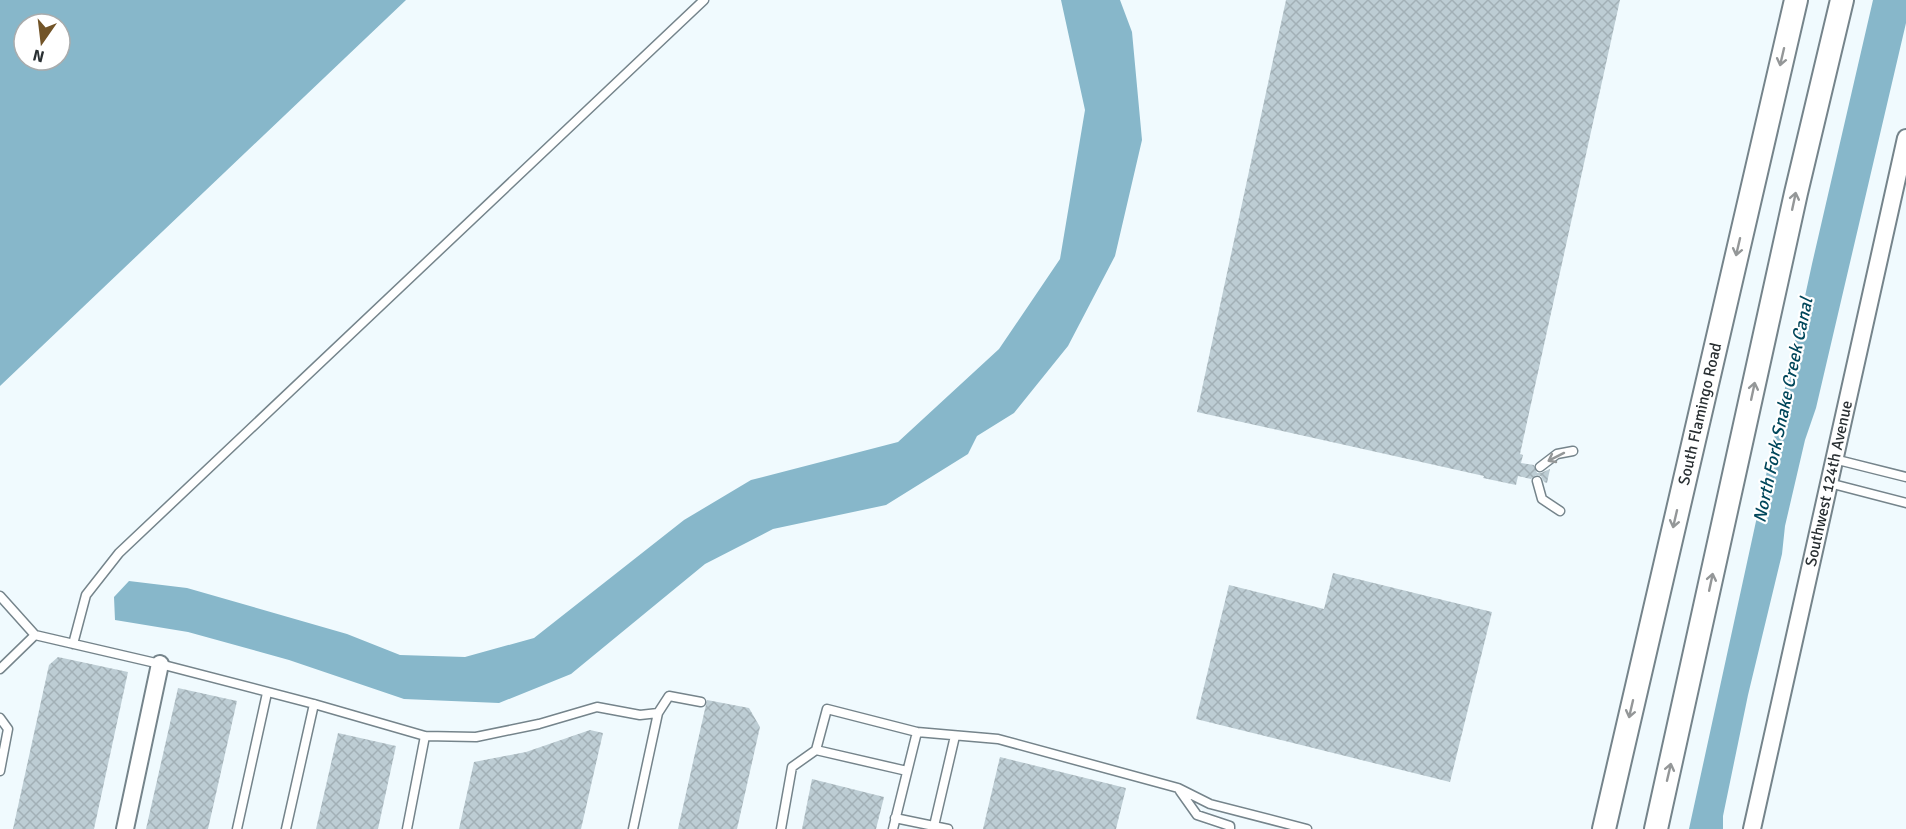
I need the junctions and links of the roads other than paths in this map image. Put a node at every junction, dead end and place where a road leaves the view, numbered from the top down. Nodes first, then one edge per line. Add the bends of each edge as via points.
1 (704, 0) edge
2 (1796, 0) edge
3 (1842, 0) edge
4 (1906, 138) edge
5 (1573, 451) dead end
6 (1834, 459) junction
7 (1540, 467) dead end
8 (1906, 477) edge
9 (1537, 481) dead end
10 (1829, 483) junction
11 (1906, 503) edge
12 (1560, 511) dead end
13 (0, 596) edge
14 (35, 635) junction
15 (72, 644) junction
16 (160, 664) junction
17 (0, 669) edge
18 (267, 693) junction
19 (700, 702) dead end
20 (314, 704) junction
21 (658, 713) junction
22 (0, 718) edge
23 (917, 732) junction
24 (425, 736) junction
25 (955, 736) junction
26 (816, 750) junction
27 (0, 771) edge
28 (906, 771) junction
29 (1178, 788) junction
30 (895, 818) junction
31 (934, 826) junction
32 (125, 829) edge
33 (237, 829) edge
34 (286, 829) edge
35 (407, 829) edge
36 (633, 829) edge
37 (781, 829) edge
38 (893, 829) edge
39 (948, 829) edge
40 (1230, 829) edge
41 (1304, 829) edge
42 (1604, 829) edge
43 (1656, 829) edge
44 (1752, 829) edge

1 - 15 lane via 119,553 86,595
2 -> 42 main road, South Flamingo Road
43 -> 3 main road
4 - 6 street, Southwest 124th Avenue
5 -> 7 lane via 1557,454
6 - 8 lane
6 - 10 street, Southwest 124th Avenue
9 - 12 lane via 1542,499
10 - 11 lane
10 - 44 street, Southwest 124th Avenue
13 - 14 lane
14 - 15 lane
14 - 17 lane
15 - 16 lane
16 - 18 lane
16 - 32 street
18 - 20 lane
18 - 33 lane
19 - 21 lane via 669,696
20 - 24 lane
20 - 34 lane
21 - 24 lane via 640,715 597,707 476,737
21 - 36 lane
22 - 27 lane via 8,729
23 - 25 lane
23 - 26 lane via 827,709
23 - 28 lane
24 - 35 lane
25 - 29 lane via 998,739
25 - 31 lane
26 - 28 lane
26 - 37 lane via 792,767
28 - 30 lane
29 - 40 lane via 1197,815
29 - 41 lane via 1210,804
30 - 31 lane
30 - 38 lane
31 - 39 lane

